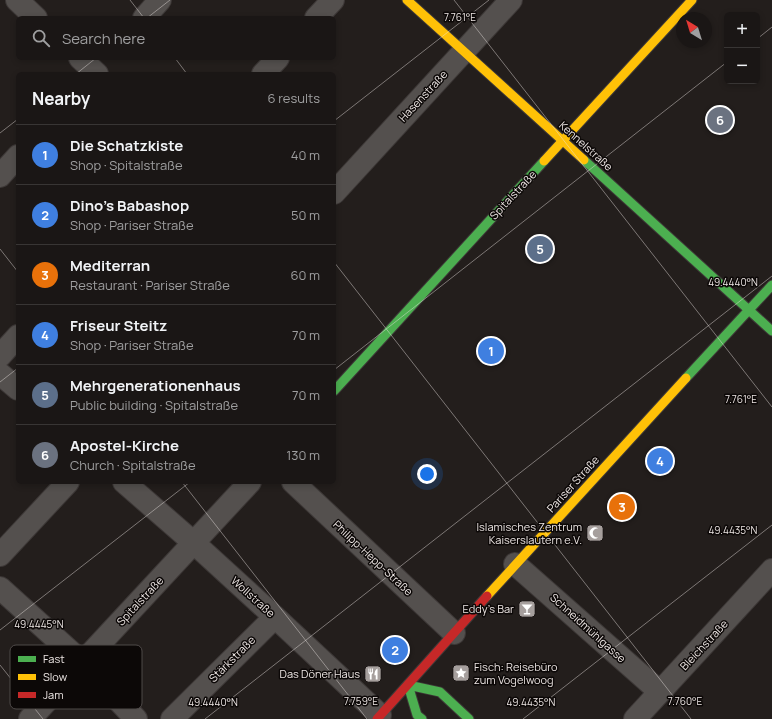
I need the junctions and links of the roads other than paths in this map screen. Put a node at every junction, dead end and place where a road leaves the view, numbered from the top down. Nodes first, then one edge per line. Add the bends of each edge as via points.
1 (17, 0) edge
2 (160, 0) edge
3 (333, 0) edge
4 (407, 0) edge
5 (511, 0) edge
6 (692, 0) edge
7 (34, 16) edge
8 (146, 16) edge
9 (318, 16) edge
10 (464, 51) junction
11 (276, 60) edge
12 (265, 72) edge
13 (563, 141) junction
14 (16, 158) edge
15 (0, 176) edge
16 (336, 191) edge
17 (772, 285) edge
18 (749, 310) junction
19 (772, 332) edge
20 (16, 338) edge
21 (0, 356) edge
22 (0, 374) edge
23 (16, 387) edge
24 (336, 388) edge
25 (66, 484) edge
26 (126, 484) edge
27 (248, 484) edge
28 (295, 484) edge
29 (194, 543) junction
30 (0, 555) edge
31 (515, 564) junction
32 (772, 570) edge
33 (0, 588) edge
34 (275, 617) junction
35 (454, 633) junction
36 (62, 645) edge
37 (100, 645) edge
38 (408, 685) junction
39 (660, 692) junction
40 (40, 709) edge
41 (126, 709) edge
42 (378, 717) edge
43 (30, 719) edge
44 (136, 719) edge
45 (172, 719) edge
46 (422, 719) edge
47 (469, 719) edge
48 (635, 719) edge

1 - 7 street
2 - 8 street
3 - 9 street
4 - 10 street, Kennelstraße
5 - 10 street, Hasenstraße
6 - 13 street, Spitalstraße
10 - 13 street, Kennelstraße
10 - 16 street, Hasenstraße
11 - 12 street
13 - 18 street, Kennelstraße
13 - 24 street, Spitalstraße
14 - 15 street
17 - 18 street, Pariser Straße
18 - 19 street, Kennelstraße
18 - 31 street, Pariser Straße
20 - 21 street
22 - 23 street
25 - 30 street
26 - 29 street, Wollstraße
27 - 29 street, Spitalstraße
28 - 35 street, Philipp-Hepp-Straße
29 - 34 street, Wollstraße
29 - 37 street, Spitalstraße
31 - 35 street, Pariser Straße
31 - 39 street, Schneidmühlgasse
32 - 39 street, Bleichstraße
33 - 36 street
34 - 42 street, Wollstraße
34 - 45 street, Stärkstraße
35 - 38 street, Pariser Straße
38 - 42 street, Pariser Straße
38 - 46 street via 418,715
38 - 47 street via 440,692
39 - 48 street, Bleichstraße
40 - 43 street, Spitalstraße
41 - 44 street

